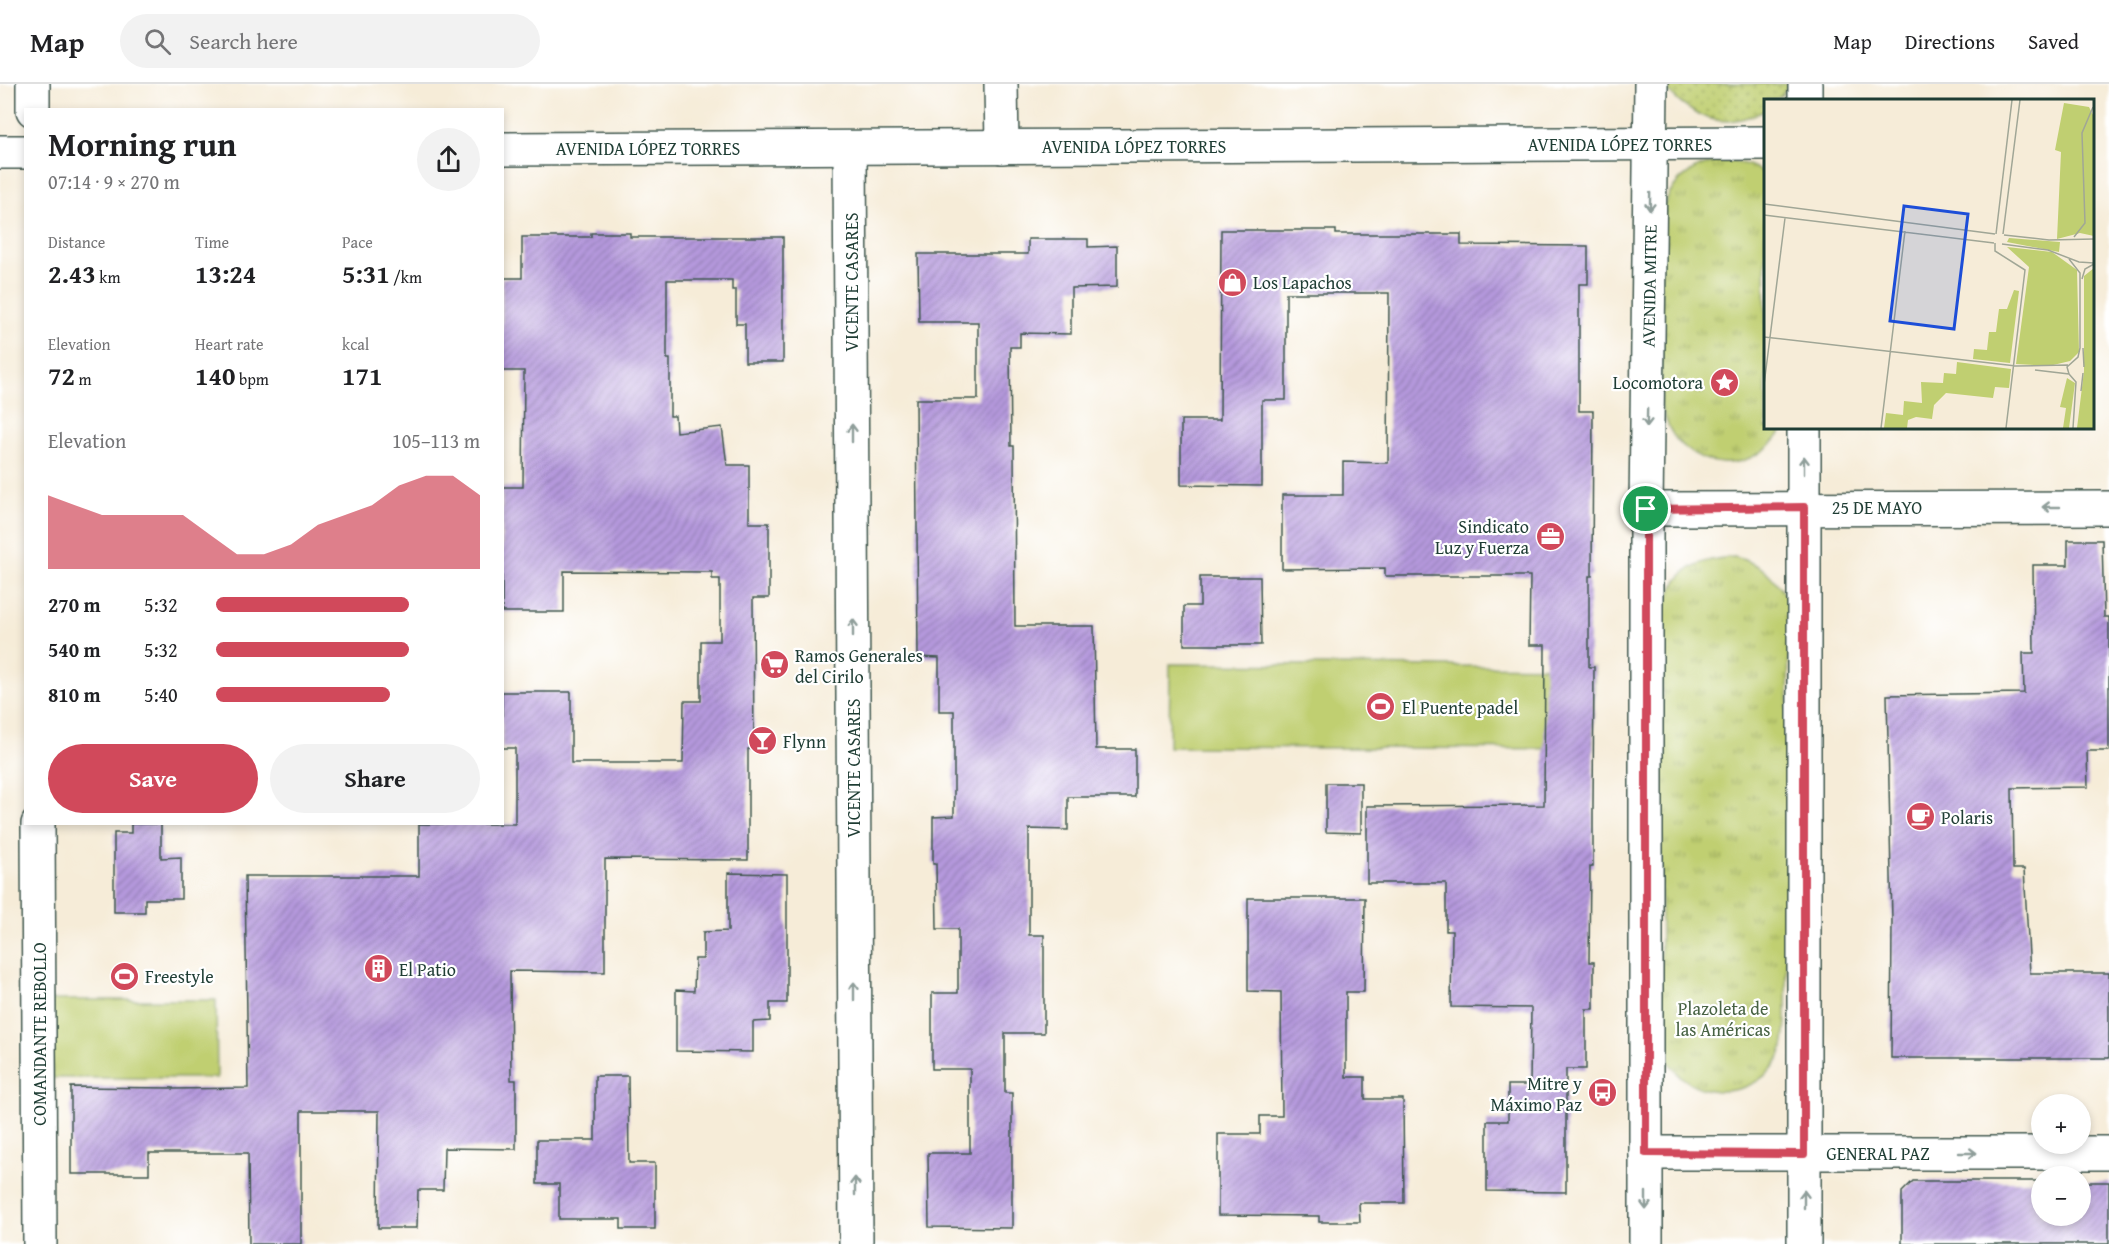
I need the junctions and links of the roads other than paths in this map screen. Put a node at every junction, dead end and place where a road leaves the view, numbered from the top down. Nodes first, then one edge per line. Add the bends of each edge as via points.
1 (33, 84) edge
2 (1001, 84) edge
3 (1651, 84) edge
4 (33, 108) edge
5 (1764, 143) edge
6 (1651, 144) junction
7 (1002, 147) junction
8 (850, 148) junction
9 (504, 149) edge
10 (0, 152) edge
11 (24, 152) edge
12 (1804, 429) edge
13 (1804, 507) junction
14 (2109, 508) edge
15 (1646, 509) junction
16 (38, 825) edge
17 (1646, 1153) junction
18 (2109, 1153) edge
19 (1804, 1154) junction
20 (40, 1244) edge
21 (856, 1244) edge
22 (1646, 1244) edge
23 (1804, 1244) edge

1 - 4 main road
2 - 7 main road
3 - 6 main road, AVENIDA MITRE
5 - 6 main road, AVENIDA LÓPEZ TORRES
6 - 7 main road, AVENIDA LÓPEZ TORRES
6 -> 15 main road, AVENIDA MITRE
7 - 8 main road, AVENIDA LÓPEZ TORRES
8 - 9 main road, AVENIDA LÓPEZ TORRES
21 -> 8 main road, VICENTE CASARES
10 - 11 main road
13 -> 12 main road
14 -> 13 main road, 25 DE MAYO
13 - 15 main road, 25 DE MAYO
13 - 19 main road
15 - 17 main road, AVENIDA MITRE
16 - 20 main road, COMANDANTE REBOLLO
17 - 19 main road, GENERAL PAZ
17 -> 22 main road, AVENIDA MITRE
19 -> 18 main road, GENERAL PAZ
23 -> 19 main road

